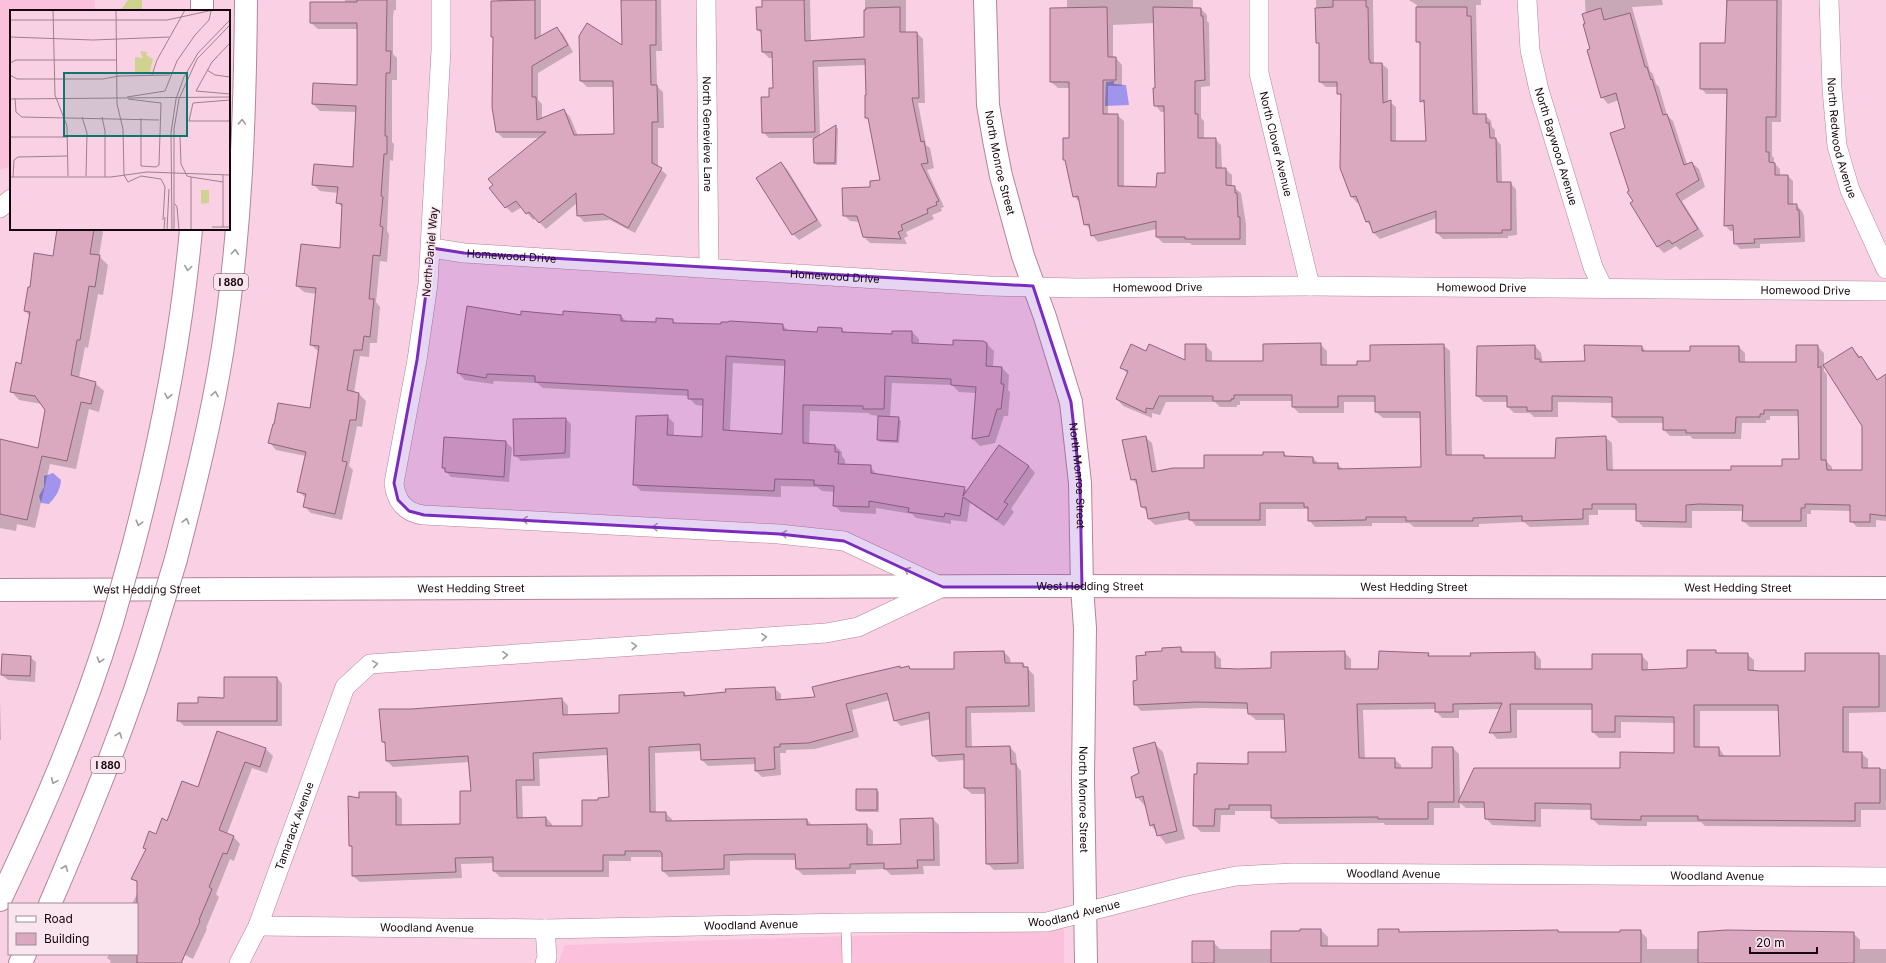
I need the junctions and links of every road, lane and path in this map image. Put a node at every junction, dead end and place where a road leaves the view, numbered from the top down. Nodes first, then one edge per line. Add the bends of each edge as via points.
1 (246, 0) edge
2 (441, 0) edge
3 (706, 0) edge
4 (985, 0) edge
5 (1259, 0) edge
6 (1527, 0) edge
7 (1829, 0) edge
8 (10, 200) edge
9 (0, 208) edge
10 (192, 230) edge
11 (432, 248) junction
12 (709, 268) junction
13 (1886, 269) edge
14 (1033, 286) junction
15 (1310, 286) junction
16 (1603, 288) junction
17 (1886, 291) edge
18 (398, 500) joint
19 (1082, 586) junction
20 (943, 587) junction
21 (1886, 588) edge
22 (0, 590) edge
23 (344, 687) joint
24 (1886, 877) edge
25 (0, 900) edge
26 (50, 903) edge
27 (1086, 911) junction
28 (846, 923) junction
29 (258, 926) junction
30 (545, 929) junction
31 (239, 963) edge
32 (545, 963) edge
33 (847, 963) edge
34 (1086, 963) edge

26 -> 1 main road, I 880, bridge via 97,794 141,675 176,559 208,428 225,331 235,253
2 - 11 street, North Daniel Way
3 - 12 street, North Genevieve Lane
4 - 14 main road, North Monroe Street via 987,90 994,140
5 - 15 street, North Clover Avenue via 1260,73
6 - 16 street, North Baywood Avenue via 1530,50 1539,90 1593,267
7 - 13 street, North Redwood Avenue via 1837,146 1850,190
8 - 9 street
10 -> 25 main road, bridge via 178,340 164,421 112,622 96,675 68,750
11 - 12 street, Homewood Drive via 464,253
11 - 18 street, North Daniel Way via 417,360 394,483
12 - 14 street, Homewood Drive via 989,286
14 - 15 street, Homewood Drive
14 - 19 main road, North Monroe Street via 1071,402 1080,483
15 - 16 street, Homewood Drive
16 - 17 street, Homewood Drive
20 -> 18 street, West Hedding Street via 844,541 779,534 424,515 409,511
19 - 20 main road, West Hedding Street
19 - 21 main road, West Hedding Street
19 - 27 main road, North Monroe Street via 1085,628 1083,777
20 - 22 main road, West Hedding Street
23 -> 20 street, West Hedding Street via 370,664 826,633 858,627
23 - 29 street, Tamarack Avenue
24 - 27 street, Woodland Avenue via 1293,873 1236,876
27 - 28 street, Woodland Avenue via 1047,922
27 - 34 main road, North Monroe Street
28 - 30 street, Woodland Avenue
28 - 33 lane
29 - 30 street, Woodland Avenue
29 - 31 street, Tamarack Avenue
30 - 32 street

